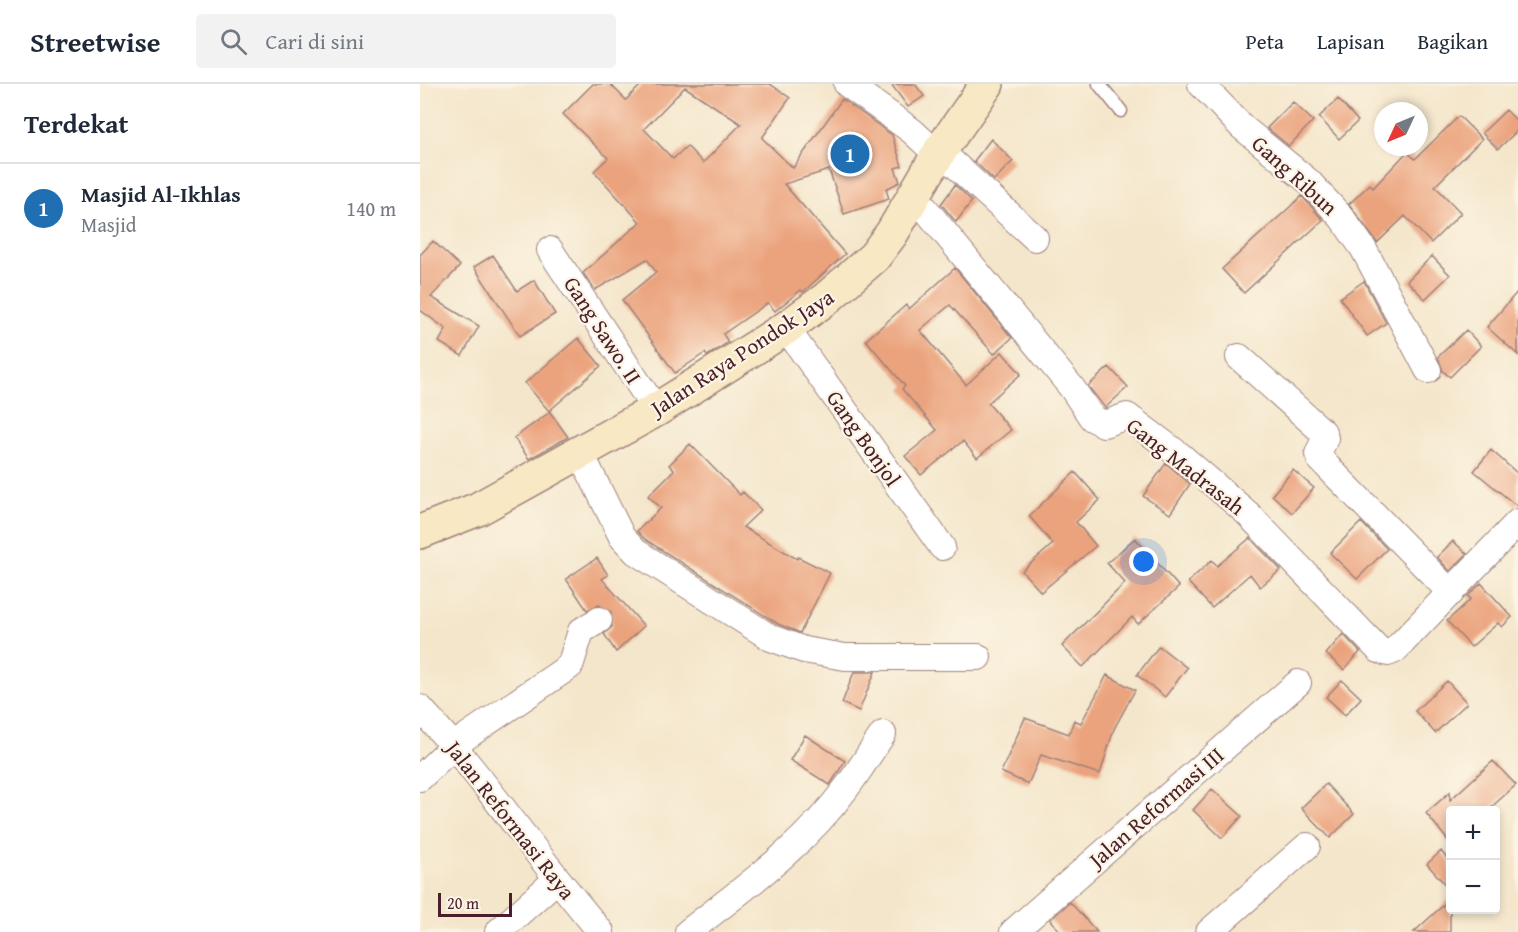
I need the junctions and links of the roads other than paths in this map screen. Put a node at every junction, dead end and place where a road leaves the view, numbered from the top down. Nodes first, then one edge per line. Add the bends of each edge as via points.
1 (846, 84) edge
2 (987, 84) edge
3 (1099, 84) edge
4 (1202, 84) edge
5 (1121, 111) dead end
6 (939, 153) junction
7 (914, 195) junction
8 (1035, 238) dead end
9 (550, 250) dead end
10 (786, 328) junction
11 (1239, 357) dead end
12 (1428, 370) dead end
13 (656, 410) junction
14 (580, 452) junction
15 (1518, 522) edge
16 (420, 532) edge
17 (942, 547) dead end
18 (1451, 593) junction
19 (599, 620) dead end
20 (978, 657) dead end
21 (1298, 682) dead end
22 (420, 708) edge
23 (883, 734) dead end
24 (453, 745) junction
25 (420, 778) edge
26 (1307, 846) dead end
27 (556, 880) junction
28 (498, 932) edge
29 (601, 932) edge
30 (688, 932) edge
31 (1013, 932) edge
32 (1209, 932) edge

1 - 6 street
2 - 6 main road, Jalan Raya Pondok Jaya
3 - 5 lane
4 - 12 street, Gang Ribun via 1242,127 1308,181 1342,218 1363,248
6 - 7 main road, Jalan Raya Pondok Jaya
6 - 8 street
7 - 10 main road, Jalan Raya Pondok Jaya via 874,257
7 - 18 street, Gang Madrasah via 1072,388 1092,418 1104,424 1127,416 1182,457 1247,513 1379,651 1395,650
9 - 13 street, Gang Sawo. II
10 - 13 main road, Jalan Raya Pondok Jaya
10 - 17 street, Gang Bonjol
11 - 18 street via 1323,432 1320,459
13 - 14 main road, Jalan Raya Pondok Jaya
14 - 16 main road, Jalan Raya Pondok Jaya via 478,509
14 - 20 street via 622,537 636,552 771,638 804,650 845,657
15 - 18 street
19 - 24 street via 581,631 570,666
21 - 31 street, Jalan Reformasi III
22 - 24 street, Jalan Reformasi Raya
23 - 30 street via 847,788 808,832 753,883
24 - 25 street
24 - 27 street, Jalan Reformasi Raya
26 - 32 street
27 - 28 street
27 - 29 street, Jalan Reformasi Raya

